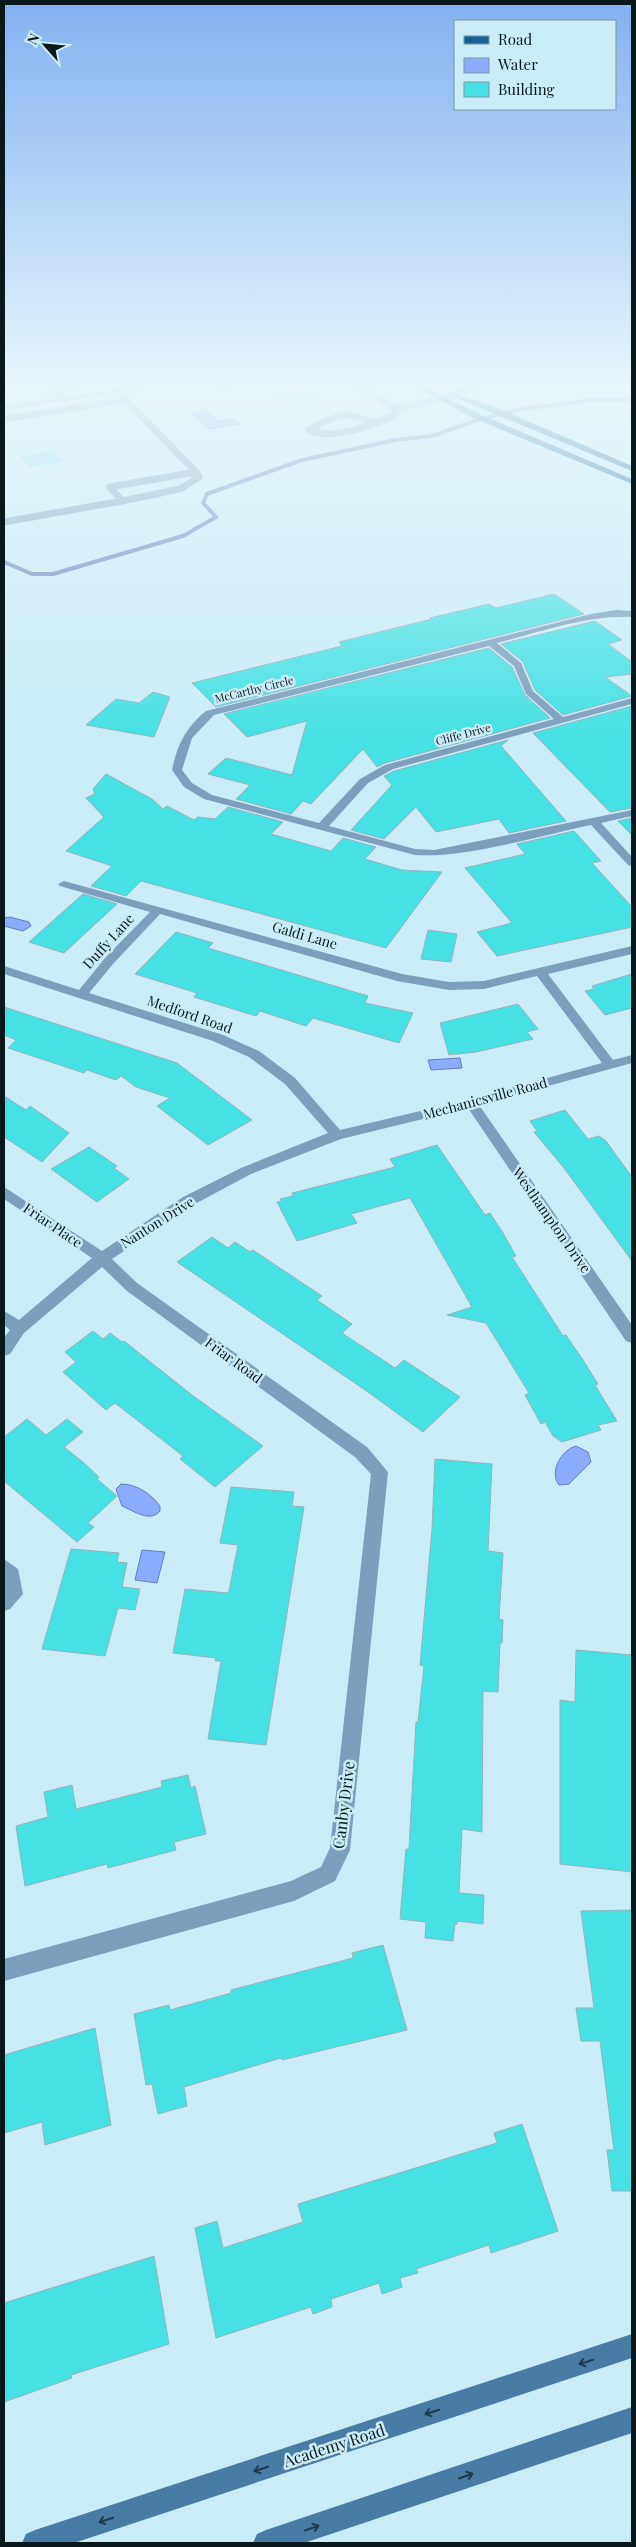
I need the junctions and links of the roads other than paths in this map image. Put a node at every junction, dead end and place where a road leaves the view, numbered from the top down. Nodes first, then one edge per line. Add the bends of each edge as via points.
1 (132, 499) edge
2 (122, 501) joint
3 (4, 522) edge
4 (632, 614) edge
5 (490, 642) junction
6 (632, 701) edge
7 (561, 720) junction
8 (632, 813) edge
9 (593, 821) junction
10 (322, 827) junction
11 (632, 863) edge
12 (64, 884) dead end
13 (158, 910) junction
14 (632, 950) edge
15 (4, 970) edge
16 (540, 973) junction
17 (82, 994) junction
18 (632, 1059) edge
19 (610, 1065) junction
20 (471, 1103) junction
21 (337, 1135) junction
22 (4, 1192) edge
23 (102, 1258) junction
24 (4, 1317) edge
25 (19, 1329) junction
26 (632, 1337) edge
27 (4, 1350) edge
28 (370, 1460) joint
29 (4, 1567) edge
30 (4, 1604) edge
31 (4, 1970) edge
32 (632, 2346) edge
33 (632, 2420) edge
34 (35, 2543) edge
35 (266, 2543) edge

1 - 2 lane
2 - 3 lane
4 - 5 street, McCarthy Circle via 591,617
5 - 7 street via 518,665 529,692
5 - 10 street, McCarthy Circle via 210,713 193,725 181,746 177,770 188,785 208,797
6 - 7 street, Cliffe Drive
7 - 10 street, Cliffe Drive via 379,771 364,781
8 - 9 street, McCarthy Circle
9 - 10 street, McCarthy Circle via 434,853 416,852
9 - 11 street
12 - 13 street, Galdi Lane
13 - 16 street, Galdi Lane via 401,978 449,986 484,985
13 - 17 street, Duffy Lane
14 - 16 street, Galdi Lane
15 - 17 street, Medford Road
16 - 19 street
17 - 21 street, Medford Road via 218,1038 254,1054 290,1081
18 - 19 street, Mechanicsville Road
19 - 20 street, Mechanicsville Road
20 - 21 street, Mechanicsville Road
20 - 26 street, Westhampton Drive
21 - 23 street, Nanton Drive via 246,1171 188,1201
22 - 23 street, Friar Place
23 - 25 street, Nanton Drive
23 - 28 street, Friar Road via 132,1286
24 - 25 street
25 - 27 street, Nanton Drive
28 - 31 street, Canby Drive via 380,1472 340,1850 328,1874 294,1891
29 - 30 street via 12,1574 14,1594
32 -> 34 main road, Academy Road
35 -> 33 main road

